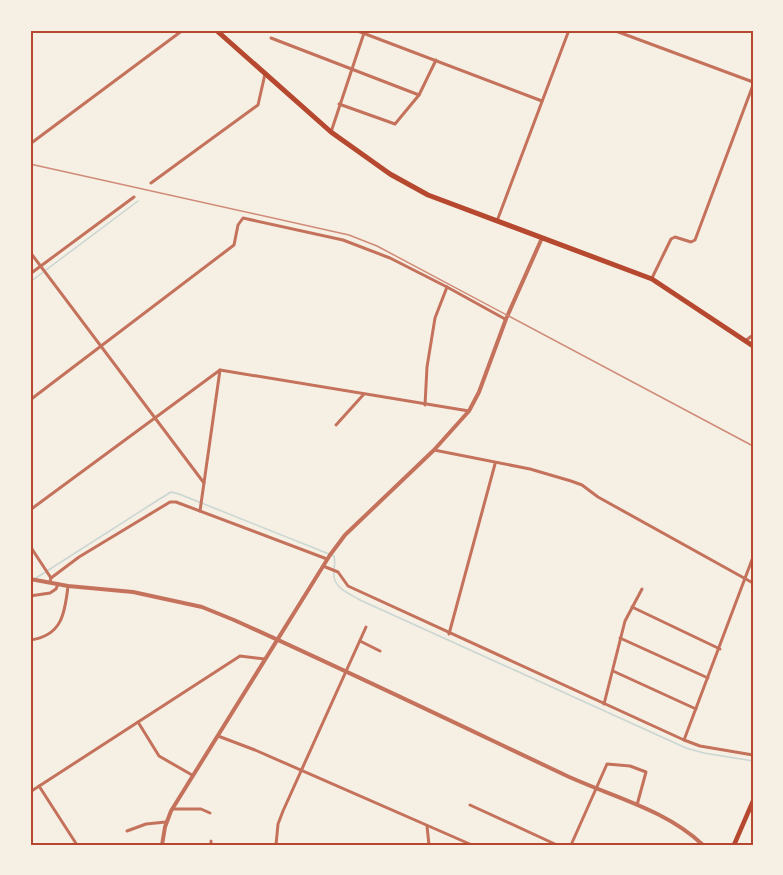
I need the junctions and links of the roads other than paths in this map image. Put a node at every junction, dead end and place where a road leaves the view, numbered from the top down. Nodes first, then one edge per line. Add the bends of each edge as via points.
1 (183, 30) edge
2 (216, 30) edge
3 (355, 30) edge
4 (569, 30) edge
5 (613, 30) edge
6 (364, 32) edge
7 (271, 39) dead end
8 (436, 60) junction
9 (351, 70) junction
10 (265, 74) junction
11 (753, 83) edge
12 (419, 95) junction
13 (542, 101) junction
14 (339, 104) junction
15 (331, 132) junction
16 (30, 144) edge
17 (151, 183) dead end
18 (134, 196) dead end
19 (497, 221) junction
20 (542, 238) junction
21 (30, 252) edge
22 (40, 267) junction
23 (30, 274) edge
24 (652, 279) junction
25 (447, 287) junction
26 (506, 320) junction
27 (753, 335) edge
28 (745, 341) junction
29 (100, 346) junction
30 (753, 346) edge
31 (220, 370) junction
32 (364, 394) junction
33 (30, 400) edge
34 (425, 405) junction
35 (469, 411) junction
36 (154, 418) junction
37 (336, 425) dead end
38 (434, 450) junction
39 (495, 464) junction
40 (204, 483) junction
41 (30, 510) edge
42 (200, 511) junction
43 (30, 546) edge
44 (753, 557) edge
45 (327, 559) junction
46 (323, 566) junction
47 (30, 579) edge
48 (746, 579) junction
49 (51, 580) junction
50 (753, 583) edge
51 (58, 584) junction
52 (68, 586) junction
53 (642, 589) dead end
54 (30, 596) edge
55 (632, 607) junction
56 (366, 627) dead end
57 (449, 634) junction
58 (620, 638) junction
59 (30, 640) edge
60 (277, 640) junction
61 (360, 641) junction
62 (720, 649) junction
63 (380, 651) dead end
64 (265, 659) junction
65 (612, 671) junction
66 (345, 672) junction
67 (708, 678) junction
68 (604, 704) junction
69 (696, 709) junction
70 (138, 722) junction
71 (216, 736) junction
72 (684, 740) junction
73 (753, 754) edge
74 (301, 771) junction
75 (192, 775) junction
76 (39, 786) junction
77 (595, 788) junction
78 (30, 792) edge
79 (753, 801) edge
80 (470, 804) dead end
81 (637, 805) junction
82 (172, 808) junction
83 (210, 813) dead end
84 (166, 822) junction
85 (427, 826) junction
86 (127, 831) dead end
87 (735, 844) edge
88 (77, 845) edge
89 (162, 845) edge
90 (276, 845) edge
91 (429, 845) edge
92 (472, 845) edge
93 (557, 845) edge
94 (571, 845) edge
95 (703, 845) edge

1 - 16 street
2 - 10 main road
3 - 6 street
4 - 13 street
5 - 11 street
6 - 8 street
6 - 9 street
7 - 9 street
8 - 12 street
8 - 13 street
9 - 12 street
9 - 14 street
10 - 15 main road
10 - 17 street via 258,105
11 - 24 street via 695,240 671,239
12 - 14 street via 395,124
13 - 19 street
14 - 15 street
15 - 19 main road via 417,189
18 - 22 street
19 - 20 main road
20 - 24 main road
20 - 26 street
21 - 22 street
22 - 23 street
22 - 29 street
24 - 28 main road
25 - 26 street
25 - 29 street via 344,240 243,218 234,245
25 - 34 street via 435,318
26 - 35 street
27 - 28 street
28 - 30 main road
29 - 33 street
29 - 36 street
31 - 32 street
31 - 36 street
31 - 40 street
32 - 34 street
32 - 37 street
34 - 35 street
35 - 38 street
36 - 40 street
36 - 41 street
38 - 39 street
38 - 45 street via 345,535
39 - 48 street via 530,469 582,485
39 - 57 street
40 - 42 street
42 - 45 street
42 - 49 street via 170,502 79,557
43 - 49 street
44 - 48 street
45 - 46 street
46 - 57 street via 338,572 348,586
46 - 60 street
47 - 49 street
48 - 50 street
48 - 62 street
49 - 51 street
51 - 52 street
51 - 54 street via 50,593
52 - 59 street via 61,622 39,639
52 - 60 street via 134,592 202,608
53 - 55 street
55 - 58 street
55 - 62 street
56 - 61 street
57 - 68 street
58 - 65 street
58 - 67 street
60 - 64 street
60 - 66 street
61 - 63 street
61 - 66 street
62 - 67 street
64 - 70 street via 240,656
64 - 71 street
65 - 68 street
65 - 69 street
66 - 74 street
66 - 77 street
67 - 69 street
68 - 72 street
69 - 72 street
70 - 75 street via 159,756
70 - 76 street
71 - 74 street
71 - 75 street
72 - 73 street
74 - 85 street
74 - 90 street via 278,824
75 - 82 street
76 - 78 street
76 - 88 street
77 - 81 street
77 - 81 street via 607,764 646,772
77 - 94 street
79 - 87 main road
80 - 93 street
81 - 95 street via 676,824
82 - 83 street
82 - 84 street
84 - 86 street
84 - 89 street
85 - 91 street
85 - 92 street

